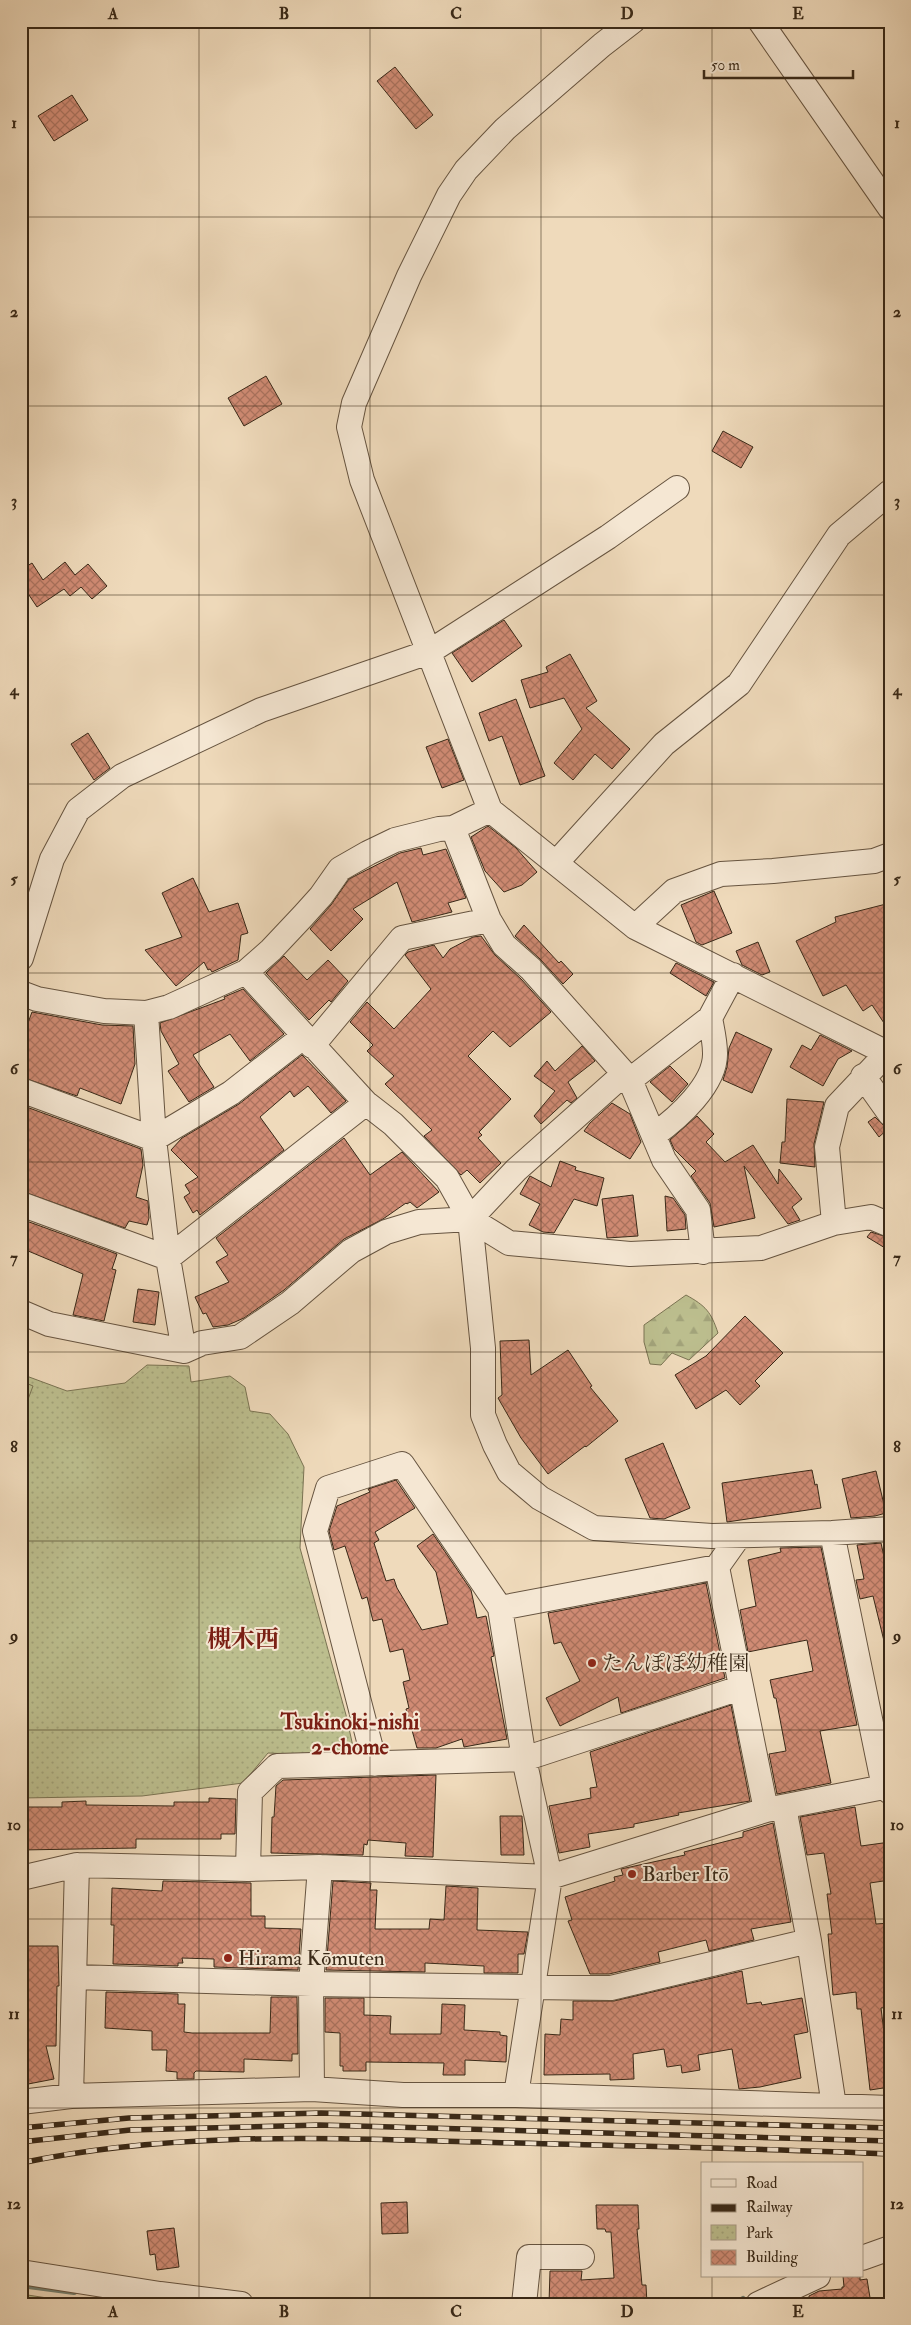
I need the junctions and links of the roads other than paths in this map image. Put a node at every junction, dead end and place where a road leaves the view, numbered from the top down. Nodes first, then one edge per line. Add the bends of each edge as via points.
1 (633, 21) edge
2 (760, 21) edge
3 (890, 208) edge
4 (676, 488) dead end
5 (890, 492) edge
6 (429, 652) junction
7 (490, 810) junction
8 (453, 828) junction
9 (890, 855) edge
10 (556, 863) junction
11 (489, 920) junction
12 (635, 927) junction
13 (21, 958) edge
14 (246, 972) junction
15 (733, 975) junction
16 (21, 993) edge
17 (146, 1013) junction
18 (710, 1018) junction
19 (308, 1041) junction
20 (889, 1051) edge
21 (863, 1076) junction
22 (630, 1080) junction
23 (21, 1090) edge
24 (366, 1102) junction
25 (890, 1114) edge
26 (654, 1135) junction
27 (154, 1139) junction
28 (21, 1204) edge
29 (470, 1219) junction
30 (834, 1222) junction
31 (890, 1225) edge
32 (704, 1252) junction
33 (168, 1258) junction
34 (21, 1312) edge
35 (184, 1351) junction
36 (890, 1529) edge
37 (832, 1533) junction
38 (739, 1536) junction
39 (717, 1567) junction
40 (500, 1608) junction
41 (740, 1688) junction
42 (524, 1759) junction
43 (375, 1764) junction
44 (887, 1790) edge
45 (775, 1809) junction
46 (76, 1865) junction
47 (320, 1867) junction
48 (248, 1869) junction
49 (550, 1877) junction
50 (21, 1878) edge
51 (809, 1941) junction
52 (74, 1977) junction
53 (311, 1984) junction
54 (534, 1988) junction
55 (312, 2089) junction
56 (516, 2095) junction
57 (71, 2096) junction
58 (21, 2102) edge
59 (834, 2106) junction
60 (890, 2108) edge
61 (890, 2248) edge
62 (582, 2256) dead end
63 (864, 2257) edge
64 (21, 2272) edge
65 (814, 2278) edge
66 (241, 2304) edge
67 (524, 2304) edge
68 (758, 2304) edge

1 - 6 street via 505,129 466,170 449,195 409,276 354,402 349,427 362,480
2 - 3 street
4 - 6 street via 608,537
5 - 10 street via 839,535 739,684 664,744
6 - 7 street
6 - 13 street via 261,710 122,776 78,810 52,858
7 - 8 street
7 - 10 street
8 - 11 street
8 - 14 street via 395,840 340,869 322,896
9 - 12 street via 874,861 721,874 674,891
10 - 12 street
11 - 19 street via 402,938
11 - 22 street via 504,945 531,969
12 - 15 street
14 - 17 street via 169,1007
14 - 19 street
15 - 18 street
15 - 20 street
16 - 17 street via 104,1011
17 - 27 street
18 - 22 street
18 - 26 street via 716,1054 707,1083 674,1121
19 - 24 street
19 - 27 street via 231,1093
20 - 21 street
21 - 25 street
21 - 30 street via 837,1106 827,1147
22 - 26 street
22 - 29 street via 616,1081 516,1170
23 - 27 street
24 - 29 street via 447,1178
24 - 33 street
26 - 32 street via 664,1160 698,1210
27 - 33 street
28 - 33 street
29 - 32 street via 509,1244 630,1254
29 - 35 street via 418,1222 386,1232 350,1251 290,1303 240,1336 202,1343
29 - 38 street via 483,1348 483,1415 509,1472 540,1498 594,1528
30 - 31 street via 871,1217
30 - 32 street via 761,1248
33 - 35 street
34 - 35 street via 49,1324
36 - 37 street
37 - 38 street
37 - 44 street
38 - 39 street
39 - 40 street
39 - 41 street
40 - 42 street
40 - 43 street via 402,1464 328,1488 315,1531
41 - 42 street
41 - 45 street
42 - 43 street
42 - 49 street
43 - 48 street via 277,1766 250,1792
44 - 45 street
45 - 49 street
45 - 51 street
46 - 48 street
46 - 50 street
46 - 52 street
47 - 48 street
47 - 49 street
47 - 53 street
49 - 54 street
51 - 54 street via 611,1988
51 - 59 street
52 - 53 street
52 - 57 street
53 - 54 street
53 - 55 street
54 - 56 street
55 - 56 street via 403,2095
55 - 57 street
56 - 59 street
57 - 58 street
59 - 60 street
61 - 63 street
62 - 67 street via 529,2257
64 - 66 street
65 - 68 street

